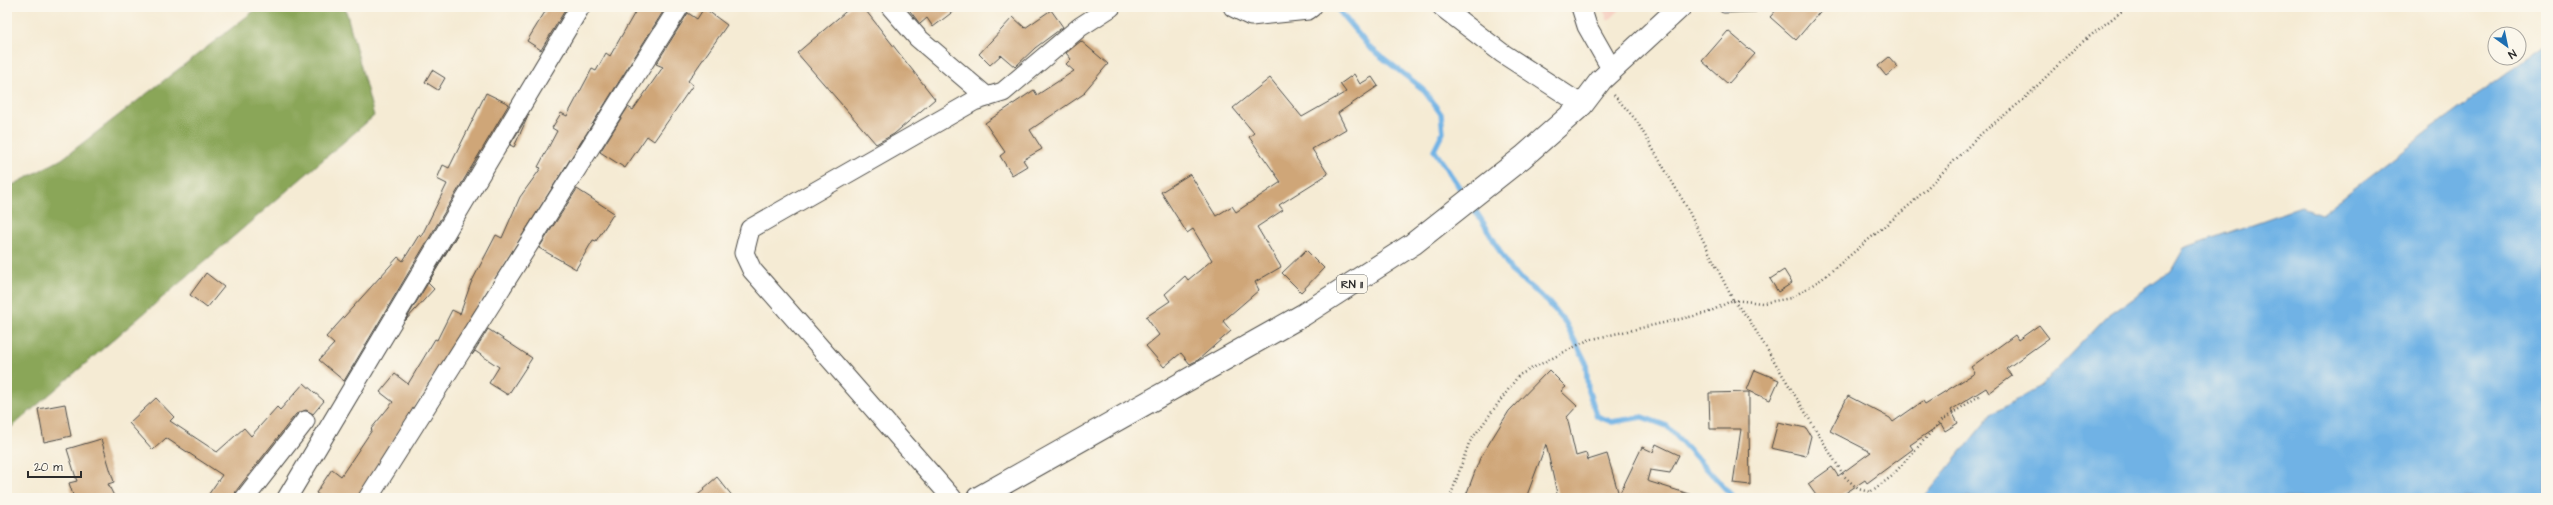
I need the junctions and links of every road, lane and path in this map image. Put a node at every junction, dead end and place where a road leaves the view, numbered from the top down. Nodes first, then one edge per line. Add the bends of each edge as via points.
1 (580, 7) edge
2 (679, 7) edge
3 (891, 7) edge
4 (1111, 7) edge
5 (1233, 7) edge
6 (1442, 7) edge
7 (1581, 7) edge
8 (1680, 7) edge
9 (1723, 7) edge
10 (1755, 7) edge
11 (2127, 7) edge
12 (1310, 9) edge
13 (1607, 75) junction
14 (987, 97) junction
15 (1582, 105) junction
16 (1733, 300) junction
17 (1979, 396) dead end
18 (305, 421) dead end
19 (245, 498) edge
20 (287, 498) edge
21 (368, 498) edge
22 (952, 498) edge
23 (978, 498) edge
24 (1450, 498) edge

1 - 20 street
2 - 21 street
3 - 14 street via 918,38
4 - 14 street via 1080,27 1004,92
5 - 12 street via 1251,16
6 - 15 street via 1502,53
7 - 13 street
8 - 13 main road, RN 11
9 - 10 lane
11 - 16 path via 2076,47 2023,100 1982,133 1912,203 1822,279 1792,298 1763,303
13 - 15 main road, RN 11
13 - 16 path via 1685,204
14 - 22 street via 974,101 750,229 744,253 752,270
15 - 23 main road, RN 11 via 1523,157 1413,244 1303,315
16 - 17 path via 1748,318 1827,452 1844,476 1858,489 1870,492 1891,477 1942,420
16 - 24 path via 1707,313 1588,340 1519,375 1469,443
18 - 19 street

